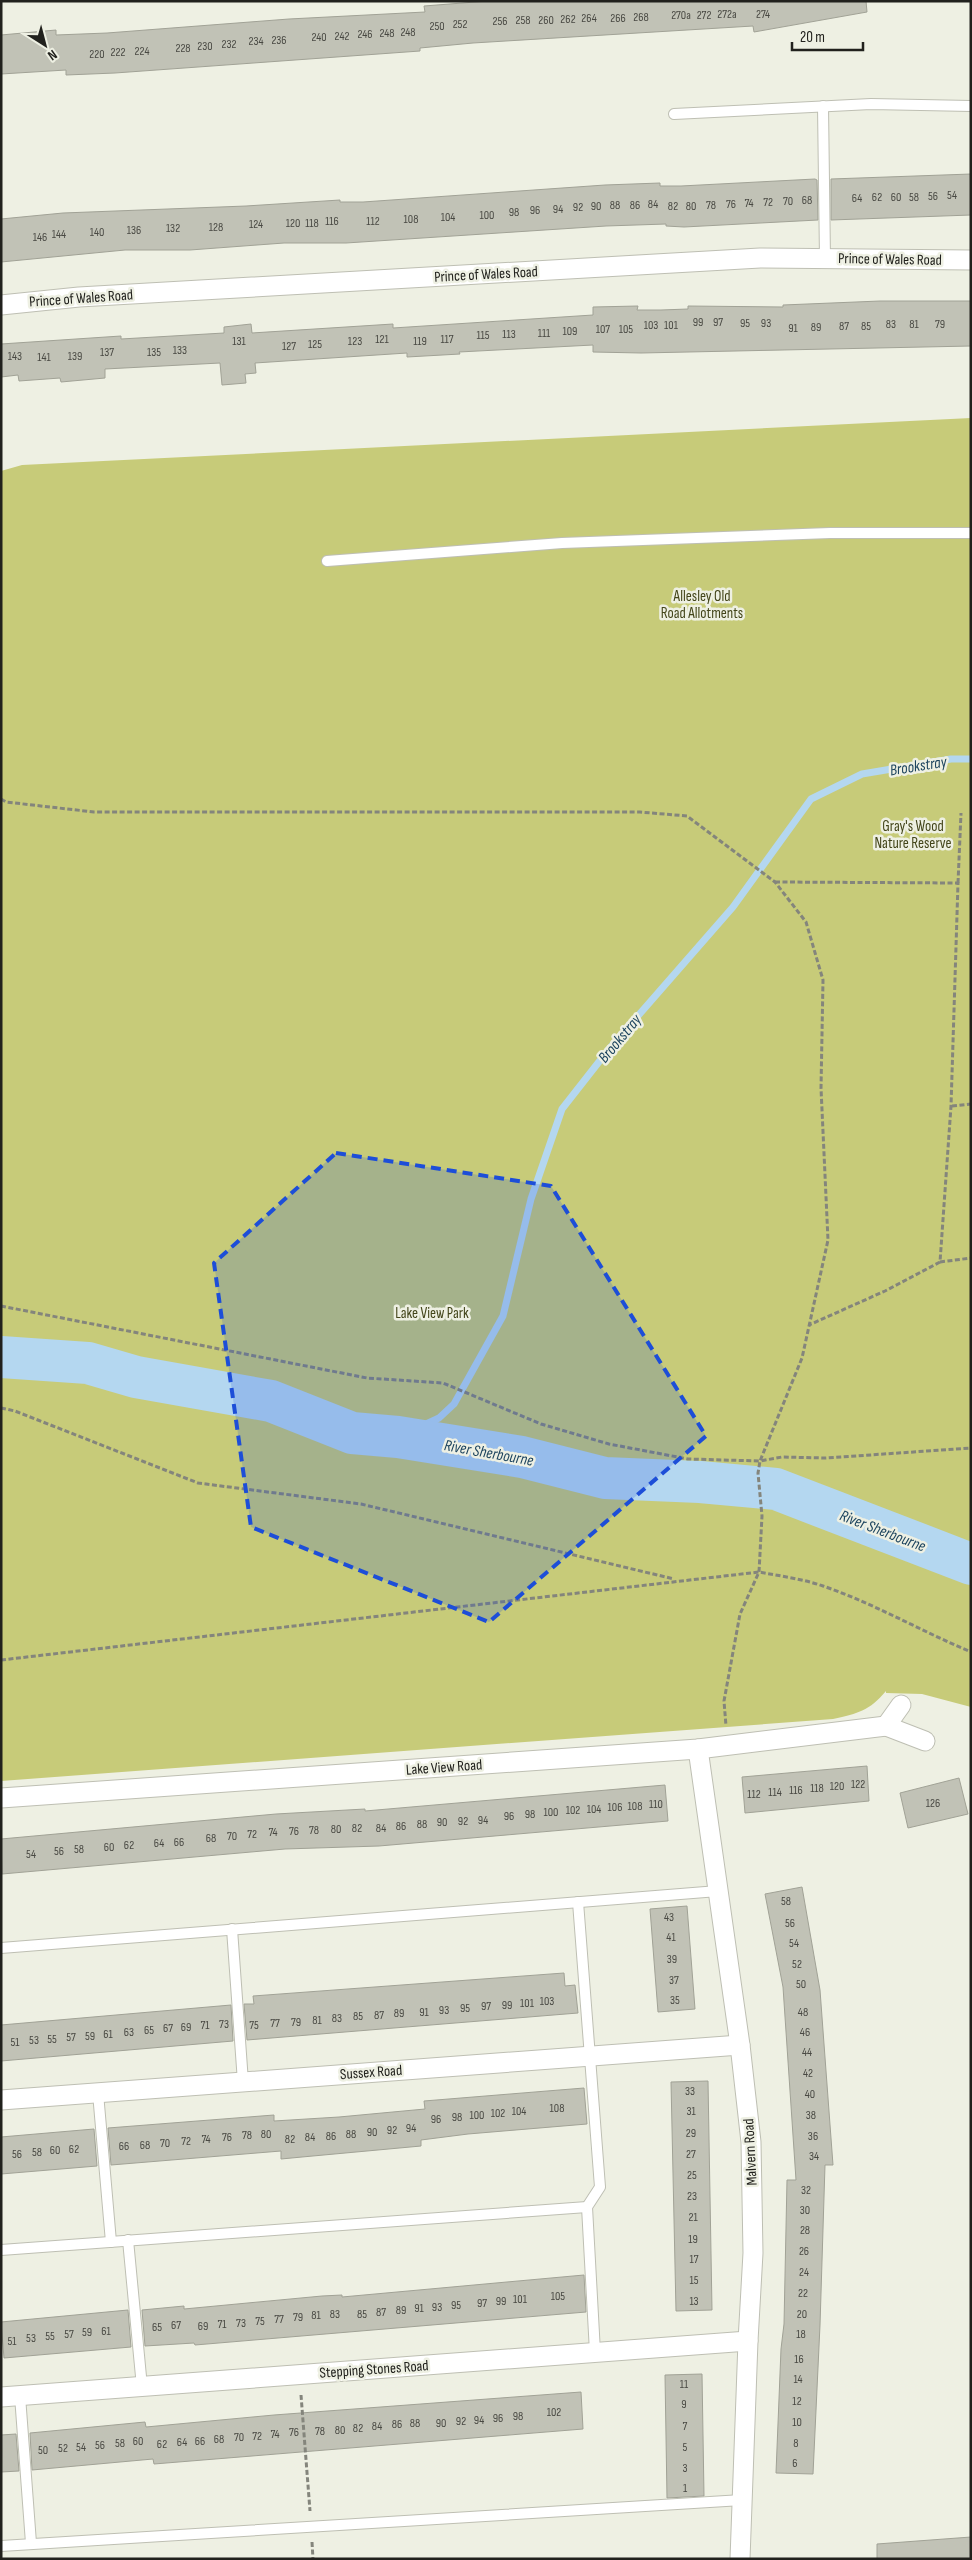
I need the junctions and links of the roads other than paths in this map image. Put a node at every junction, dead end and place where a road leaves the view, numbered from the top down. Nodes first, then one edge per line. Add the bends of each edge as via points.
1 (823, 106) junction
2 (971, 106) edge
3 (674, 114) dead end
4 (825, 258) junction
5 (971, 260) edge
6 (1, 305) edge
7 (971, 534) edge
8 (327, 561) dead end
9 (901, 1706) dead end
10 (886, 1726) junction
11 (925, 1741) dead end
12 (698, 1748) junction
13 (1, 1798) edge
14 (718, 1891) junction
15 (578, 1902) junction
16 (232, 1929) junction
17 (1, 1948) edge
18 (740, 2045) junction
19 (592, 2056) junction
20 (243, 2082) junction
21 (98, 2092) junction
22 (1, 2100) edge
23 (587, 2207) junction
24 (128, 2240) junction
25 (111, 2242) junction
26 (1, 2250) edge
27 (748, 2341) junction
28 (595, 2352) junction
29 (142, 2387) junction
30 (20, 2396) junction
31 (1, 2397) edge
32 (742, 2500) junction
33 (32, 2543) junction
34 (1, 2546) edge
35 (740, 2559) edge

1 - 2 lane
1 - 3 lane
1 - 4 lane
4 - 5 street, Prince of Wales Road
4 - 6 street, Prince of Wales Road via 760,258 89,296
7 - 8 lane via 830,532 562,543
9 - 10 street
10 - 11 street, Lake View Road
10 - 12 street, Lake View Road
12 - 13 street, Lake View Road
12 - 14 street, Malvern Road
14 - 15 lane
14 - 18 street, Malvern Road
15 - 16 lane
15 - 19 lane
16 - 17 lane
16 - 20 lane
18 - 19 street, Sussex Road
18 - 27 street, Malvern Road via 752,2142 753,2254
19 - 20 street, Sussex Road
19 - 23 lane via 600,2187
20 - 21 street, Sussex Road
21 - 22 street, Sussex Road
21 - 25 lane
23 - 24 lane
23 - 28 lane
24 - 25 lane
24 - 29 lane
25 - 26 lane
27 - 28 street, Stepping Stones Road
27 - 32 street, Malvern Road
28 - 29 street, Stepping Stones Road
29 - 30 street, Stepping Stones Road
30 - 31 street, Stepping Stones Road
30 - 33 lane
32 - 33 lane
32 - 35 street, Malvern Road
33 - 34 lane

